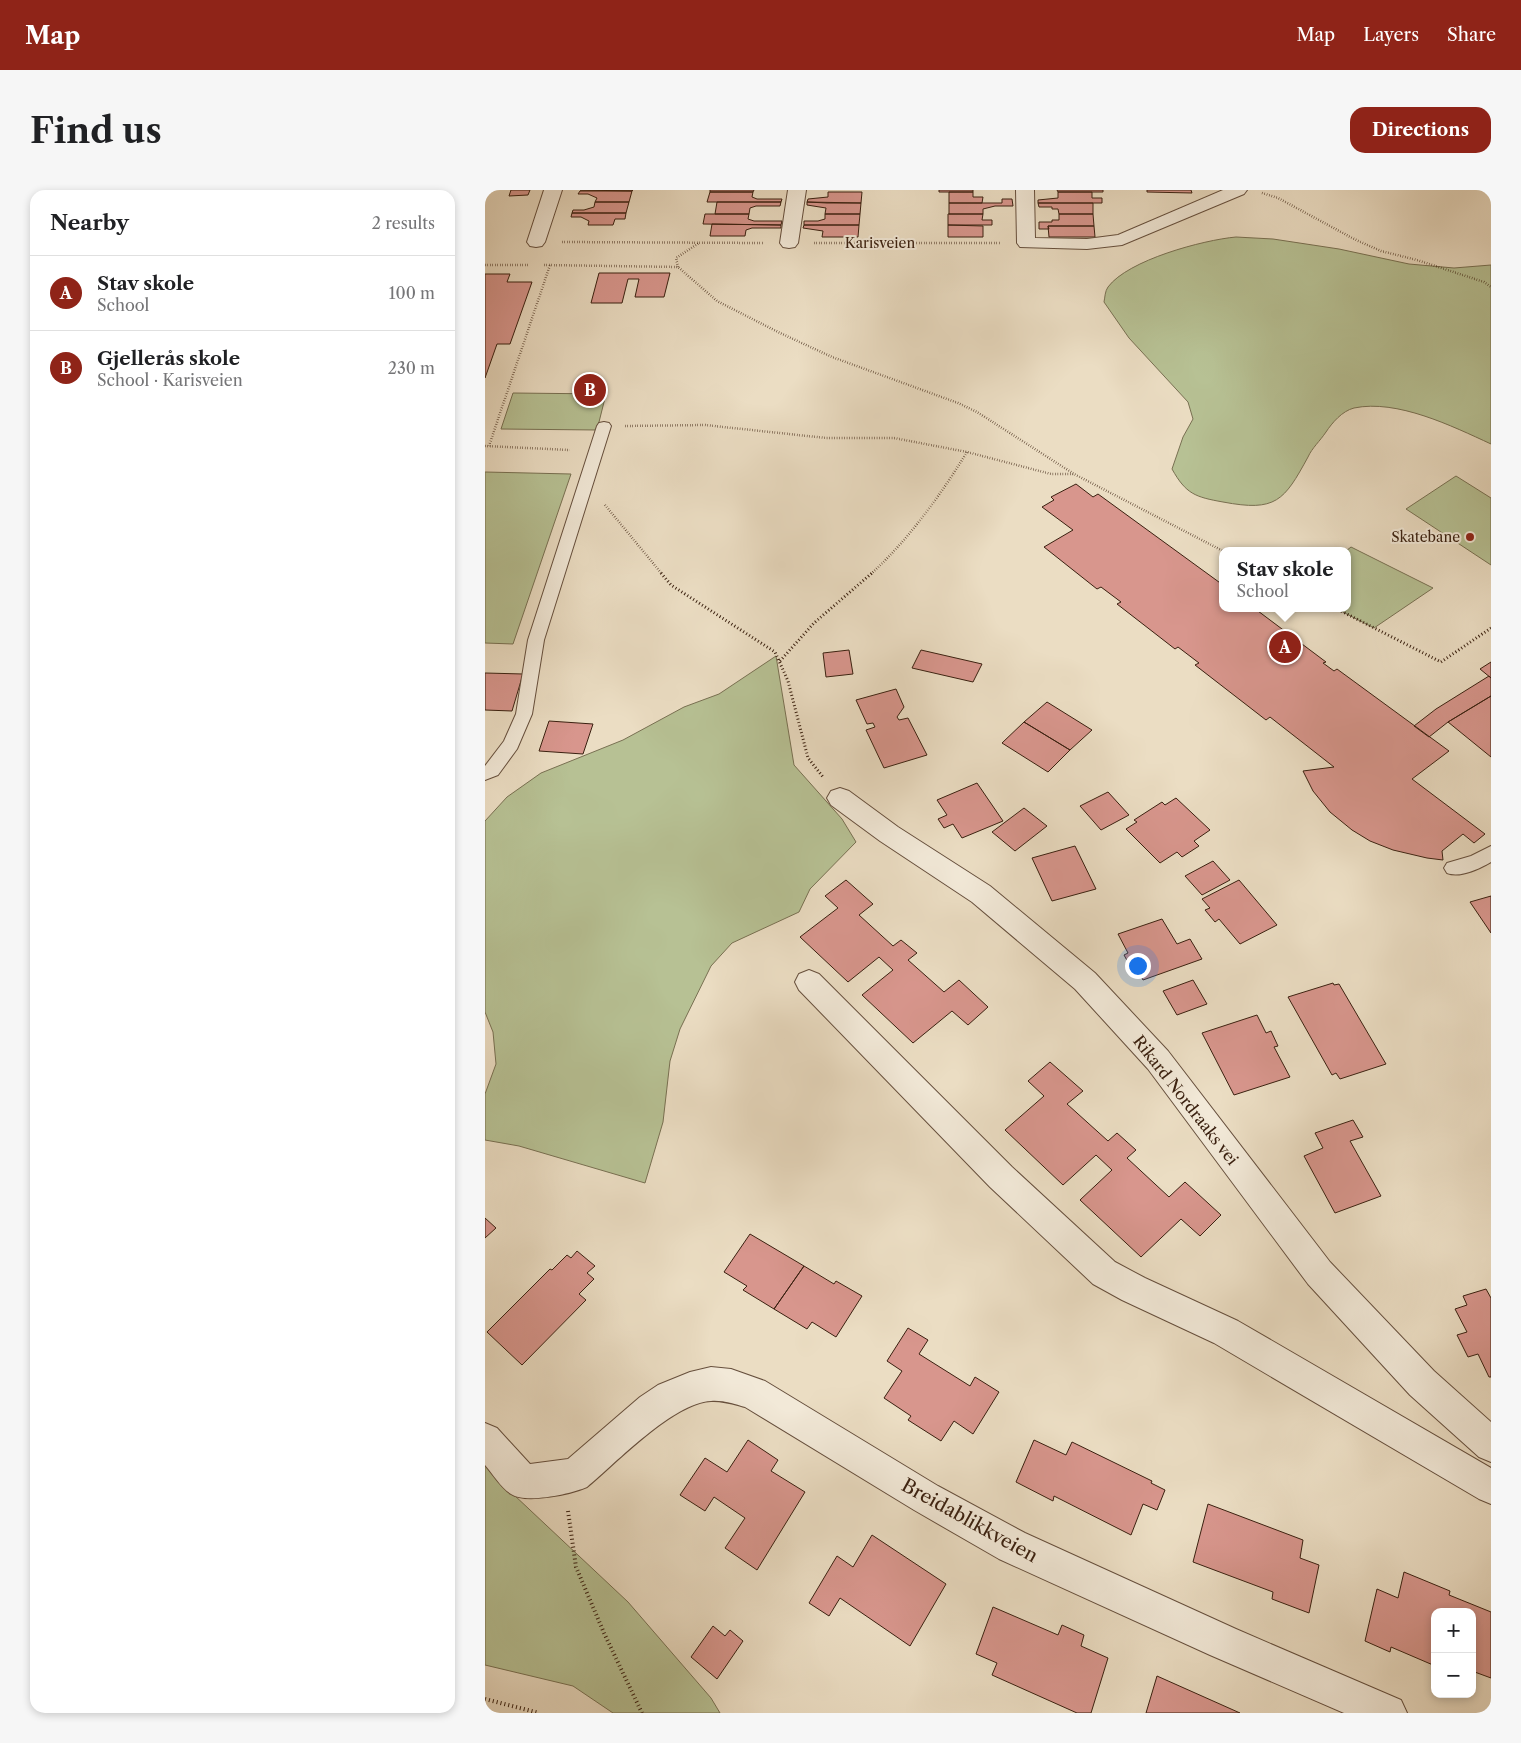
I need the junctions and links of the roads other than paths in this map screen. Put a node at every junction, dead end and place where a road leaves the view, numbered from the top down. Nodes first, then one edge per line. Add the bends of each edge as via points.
1 (553, 190) edge
2 (797, 190) edge
3 (1025, 190) edge
4 (1238, 190) edge
5 (536, 242) road end
6 (789, 243) road end
7 (603, 426) road end
8 (485, 773) edge
9 (840, 798) road end
10 (1491, 853) edge
11 (1453, 868) dead end
12 (809, 982) dead end
13 (485, 1440) edge
14 (1491, 1445) edge
15 (1491, 1487) edge
16 (1388, 1713) edge

1 - 5 street
2 - 6 street
3 - 4 street via 1026,243 1087,244 1122,240
7 - 8 lane via 536,640 524,714 511,744 492,770
9 - 14 street, Rikard Nordraaks vei via 981,894 1085,981 1158,1060 1319,1273 1422,1383
10 - 11 lane via 1476,862
12 - 15 street via 1001,1177 1104,1273 1123,1285 1213,1325 1290,1367
13 - 16 street, Breidablikkveien via 523,1482 575,1475 669,1397 711,1384 731,1386 753,1393 1012,1546

